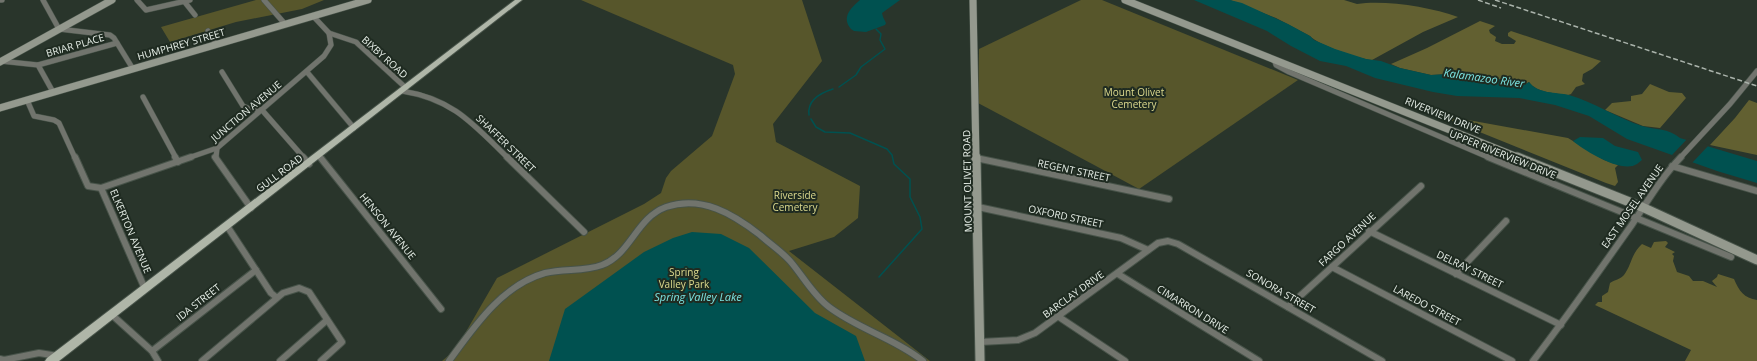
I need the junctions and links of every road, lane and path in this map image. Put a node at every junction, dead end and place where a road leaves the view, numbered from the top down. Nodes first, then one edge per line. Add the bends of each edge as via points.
1 (43, 0) edge
2 (112, 0) edge
3 (137, 0) edge
4 (190, 0) edge
5 (264, 0) edge
6 (345, 0) edge
7 (368, 0) edge
8 (519, 0) edge
9 (973, 0) edge
10 (1125, 0) edge
11 (184, 1) edge
12 (350, 5) junction
13 (195, 15) dead end
14 (313, 16) junction
15 (285, 24) junction
16 (59, 29) junction
17 (208, 32) dead end
18 (329, 33) junction
19 (117, 43) junction
20 (216, 44) junction
21 (1274, 59) junction
22 (0, 61) edge
23 (38, 65) junction
24 (133, 69) junction
25 (1757, 71) edge
26 (222, 72) dead end
27 (307, 72) junction
28 (404, 90) junction
29 (53, 92) junction
30 (143, 97) dead end
31 (27, 100) junction
32 (0, 108) edge
33 (262, 110) junction
34 (354, 128) junction
35 (217, 148) junction
36 (319, 156) junction
37 (976, 158) junction
38 (178, 162) junction
39 (309, 164) junction
40 (1672, 166) junction
41 (1421, 186) dead end
42 (101, 188) junction
43 (1757, 191) edge
44 (1168, 199) dead end
45 (978, 207) junction
46 (1642, 207) junction
47 (250, 208) junction
48 (1636, 218) junction
49 (1506, 221) dead end
50 (227, 226) junction
51 (1369, 231) junction
52 (584, 232) dead end
53 (1168, 241) joint
54 (1148, 250) junction
55 (1755, 256) edge
56 (1731, 257) dead end
57 (1332, 267) junction
58 (256, 270) junction
59 (1118, 274) junction
60 (1456, 274) junction
61 (145, 289) junction
62 (276, 297) junction
63 (1288, 307) junction
64 (441, 309) dead end
65 (111, 314) junction
66 (1059, 317) junction
67 (327, 320) junction
68 (1561, 325) junction
69 (980, 342) junction
70 (152, 351) junction
71 (0, 358) edge
72 (55, 358) edge
73 (158, 361) edge
74 (202, 361) edge
75 (280, 361) edge
76 (321, 361) edge
77 (449, 361) edge
78 (923, 361) edge
79 (980, 361) edge
80 (1125, 361) edge
81 (1259, 361) edge
82 (1382, 361) edge
83 (1512, 361) edge
84 (1534, 361) edge

1 - 16 street
2 - 16 street
3 - 11 street via 146,10
4 - 11 street
5 - 15 street
6 - 12 street
7 - 12 street, HUMPHREY STREET
8 - 28 main road, GULL ROAD
9 - 37 street, MOUNT OLIVET ROAD
10 - 21 street, RIVERVIEW DRIVE
11 - 13 street
12 - 14 street, HUMPHREY STREET
14 - 15 street, HUMPHREY STREET
14 - 18 street, BIXBY ROAD
15 - 20 street, HUMPHREY STREET
16 - 19 street via 107,34
16 - 22 street
17 - 20 street
18 - 27 street, JUNCTION AVENUE via 329,49
18 - 28 street, BIXBY ROAD via 356,42
19 - 23 street, BRIAR PLACE
19 - 24 street
20 - 24 street, HUMPHREY STREET
21 - 46 street, RIVERVIEW DRIVE
21 - 48 street, UPPER RIVERVIEW DRIVE via 1276,65 1412,126
22 - 23 street
23 - 29 street
24 - 29 street, HUMPHREY STREET
25 - 40 street, EAST MOSEL AVENUE via 1727,109
26 - 33 street via 243,106
27 - 33 street, JUNCTION AVENUE
27 - 34 street
28 - 34 main road, GULL ROAD
28 - 52 street, SHAFFER STREET via 430,96 465,117
29 - 31 street, HUMPHREY STREET
30 - 38 street
31 - 32 street, HUMPHREY STREET
31 - 42 street, ELKERTON AVENUE via 34,116 59,123 88,186
33 - 35 street, JUNCTION AVENUE
33 - 39 street
34 - 36 main road, GULL ROAD
35 - 38 street, JUNCTION AVENUE
35 - 47 street via 215,157
36 - 39 main road, GULL ROAD
36 - 64 street, HENSON AVENUE
37 - 44 street, REGENT STREET
37 - 45 street, MOUNT OLIVET ROAD
38 - 42 street, JUNCTION AVENUE
39 - 47 main road, GULL ROAD
40 - 43 street
40 - 46 street, EAST MOSEL AVENUE
41 - 51 street, FARGO AVENUE
42 - 61 street, ELKERTON AVENUE
45 - 54 street, OXFORD STREET via 1121,238
45 - 69 street, MOUNT OLIVET ROAD
46 - 48 street, EAST MOSEL AVENUE
46 - 55 street, RIVERVIEW DRIVE
47 - 50 main road, GULL ROAD
48 - 56 street, UPPER RIVERVIEW DRIVE
48 - 68 street, EAST MOSEL AVENUE
49 - 60 street
50 - 58 street
50 - 61 main road, GULL ROAD
51 - 57 street, FARGO AVENUE
51 - 60 street, DELRAY STREET
53 - 54 street, BARCLAY DRIVE via 1161,241
53 - 63 street, SONORA STREET via 1178,244
54 - 59 street, BARCLAY DRIVE
57 - 63 street, FARGO AVENUE
57 - 83 street, LAREDO STREET
58 - 62 street
58 - 70 street, IDA STREET
59 - 66 street, BARCLAY DRIVE
59 - 81 street, CIMARRON DRIVE
60 - 68 street, DELRAY STREET
61 - 65 main road, GULL ROAD
62 - 67 street via 294,289 306,288
62 - 74 street via 271,305
63 - 82 street, SONORA STREET
65 - 70 street
65 - 72 main road, GULL ROAD
66 - 69 street, BARCLAY DRIVE via 1040,330 1018,340
66 - 80 street
67 - 75 street
67 - 76 street via 342,342
68 - 84 street, EAST MOSEL AVENUE
69 - 79 street, MOUNT OLIVET ROAD
70 - 73 street
71 - 72 street via 4,360 39,353
77 - 78 street via 498,302 515,286 542,274 590,268 610,261 622,251 636,228 651,213 674,205 692,204 720,208 740,219 783,254 808,286 829,307 849,321 902,346

